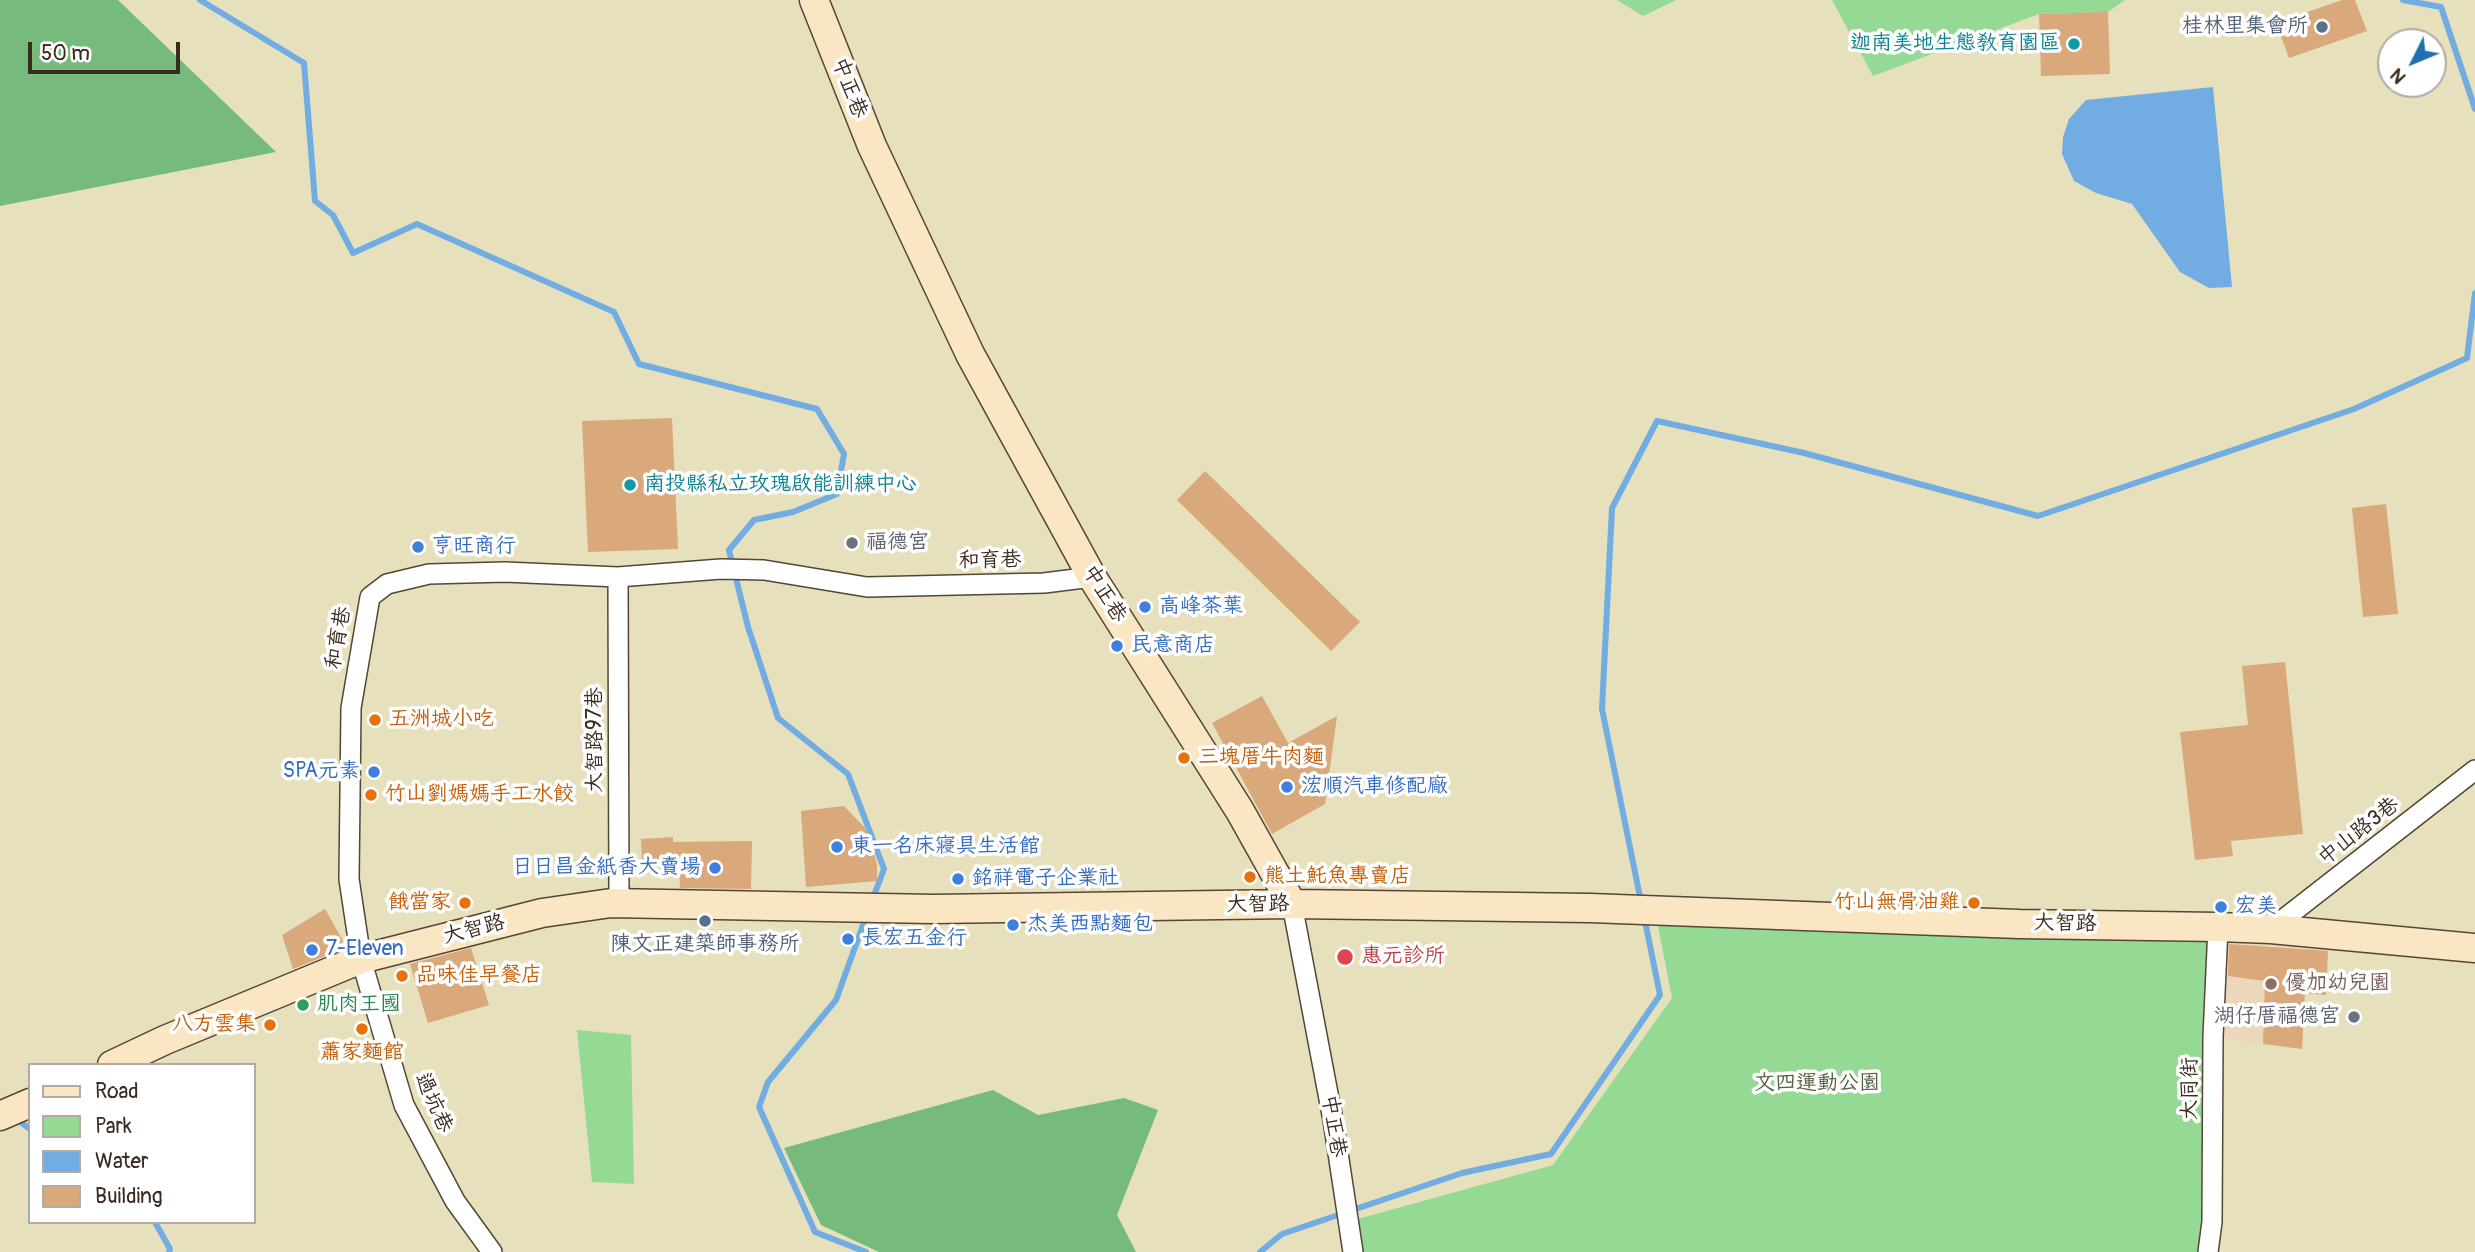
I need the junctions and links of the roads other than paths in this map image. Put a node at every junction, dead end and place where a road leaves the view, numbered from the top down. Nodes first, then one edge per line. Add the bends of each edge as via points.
1 (814, 0) edge
2 (618, 577) junction
3 (1092, 577) junction
4 (2475, 770) edge
5 (619, 903) junction
6 (1292, 904) junction
7 (2218, 926) junction
8 (2271, 929) junction
9 (2475, 948) edge
10 (361, 959) junction
11 (116, 1063) edge
12 (492, 1252) edge
13 (1353, 1252) edge
14 (2208, 1252) edge

1 - 3 street, 中正巷 via 872,146 970,354
2 - 3 street, 和育巷 via 764,570 867,587 1044,583
2 - 5 street, 大智路97巷
2 - 10 street, 和育巷 via 429,574 387,584 370,597 350,720 349,879
3 - 6 street, 中正巷 via 1240,811
4 - 8 street, 中山路3巷
5 - 6 street, 大智路 via 887,908
5 - 10 street, 大智路 via 542,913
6 - 7 street, 大智路
6 - 13 street, 中正巷
7 - 8 street, 大智路
7 - 14 street, 大同街
8 - 9 street, 大智路
10 - 11 street, 大智路
10 - 12 street, 過坑巷 via 404,1105 456,1201

